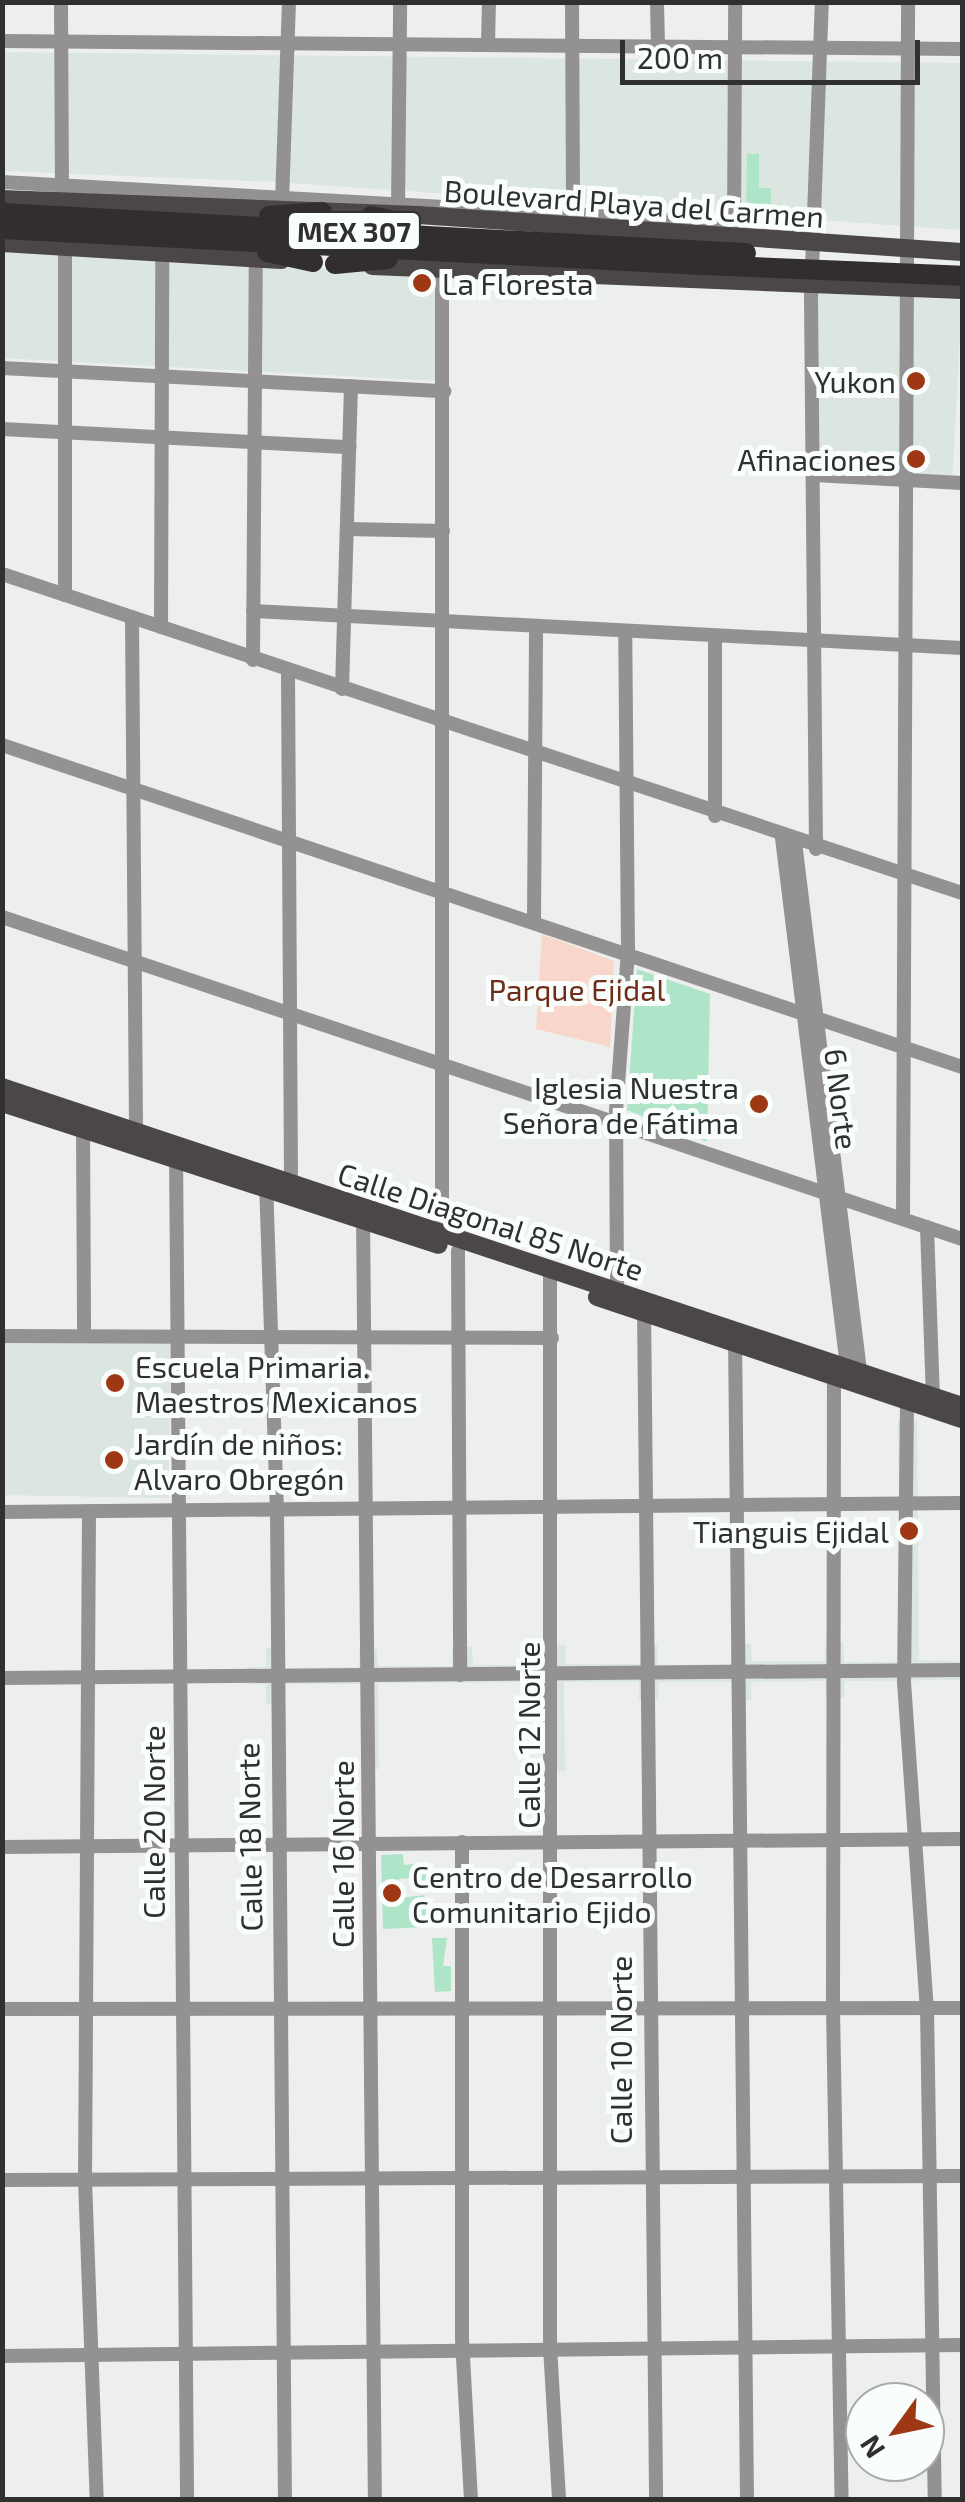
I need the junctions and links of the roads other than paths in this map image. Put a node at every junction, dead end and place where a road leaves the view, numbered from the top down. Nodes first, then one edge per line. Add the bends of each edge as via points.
1 (61, 2) edge
2 (289, 2) edge
3 (400, 2) edge
4 (489, 2) edge
5 (572, 2) edge
6 (657, 2) edge
7 (735, 2) edge
8 (822, 2) edge
9 (908, 2) edge
10 (61, 40) junction
11 (2, 41) edge
12 (290, 42) junction
13 (400, 44) junction
14 (488, 46) junction
15 (571, 46) junction
16 (658, 46) junction
17 (734, 48) junction
18 (962, 49) edge
19 (820, 50) junction
20 (908, 50) junction
21 (2, 182) edge
22 (61, 193) junction
23 (2, 199) edge
24 (283, 200) junction
25 (398, 208) junction
26 (322, 212) junction
27 (2, 213) edge
28 (372, 216) junction
29 (655, 218) junction
30 (572, 220) junction
31 (692, 220) junction
32 (2, 229) edge
33 (636, 230) junction
34 (734, 230) junction
35 (212, 231) junction
36 (817, 236) junction
37 (2, 243) edge
38 (466, 245) junction
39 (65, 246) junction
40 (907, 249) junction
41 (706, 251) junction
42 (962, 252) edge
43 (162, 253) junction
44 (256, 259) junction
45 (313, 262) junction
46 (335, 264) junction
47 (962, 264) edge
48 (442, 270) junction
49 (962, 276) edge
50 (812, 284) junction
51 (907, 288) junction
52 (962, 290) edge
53 (2, 368) edge
54 (68, 370) junction
55 (166, 377) junction
56 (256, 382) junction
57 (351, 386) junction
58 (444, 391) junction
59 (2, 429) edge
60 (71, 434) junction
61 (165, 438) junction
62 (255, 442) junction
63 (350, 448) junction
64 (814, 474) junction
65 (909, 480) junction
66 (962, 483) edge
67 (347, 528) junction
68 (443, 531) junction
69 (2, 574) edge
70 (66, 595) junction
71 (253, 612) junction
72 (132, 617) junction
73 (344, 617) junction
74 (442, 622) junction
75 (161, 626) junction
76 (536, 628) junction
77 (625, 631) junction
78 (715, 636) junction
79 (812, 641) junction
80 (908, 646) junction
81 (962, 648) edge
82 (253, 660) junction
83 (288, 673) junction
84 (342, 689) junction
85 (442, 724) junction
86 (2, 745) edge
87 (536, 755) junction
88 (628, 786) junction
89 (134, 788) junction
90 (715, 816) junction
91 (292, 840) junction
92 (788, 840) junction
93 (816, 849) junction
94 (905, 874) junction
95 (441, 891) junction
96 (962, 893) edge
97 (2, 917) edge
98 (534, 921) junction
99 (628, 950) junction
100 (135, 963) junction
101 (291, 1016) junction
102 (812, 1017) junction
103 (904, 1048) junction
104 (442, 1066) junction
105 (962, 1066) edge
106 (2, 1087) edge
107 (2, 1102) edge
108 (616, 1122) junction
109 (83, 1128) junction
110 (136, 1130) junction
111 (176, 1152) junction
112 (266, 1182) junction
113 (291, 1183) junction
114 (826, 1194) junction
115 (841, 1201) junction
116 (363, 1215) junction
117 (903, 1218) junction
118 (927, 1226) junction
119 (442, 1234) junction
120 (962, 1238) edge
121 (458, 1251) junction
122 (550, 1275) junction
123 (617, 1292) junction
124 (644, 1307) junction
125 (182, 1334) junction
126 (84, 1335) junction
127 (2, 1336) edge
128 (735, 1337) junction
129 (552, 1338) junction
130 (274, 1339) junction
131 (457, 1340) junction
132 (360, 1342) junction
133 (847, 1371) junction
134 (934, 1396) junction
135 (908, 1400) junction
136 (962, 1406) edge
137 (962, 1419) edge
138 (834, 1503) junction
139 (962, 1503) edge
140 (645, 1504) junction
141 (740, 1504) junction
142 (908, 1504) junction
143 (553, 1505) junction
144 (460, 1506) junction
145 (364, 1509) junction
146 (277, 1510) junction
147 (89, 1511) junction
148 (179, 1511) junction
149 (2, 1512) edge
150 (906, 1670) junction
151 (962, 1670) edge
152 (835, 1672) junction
153 (648, 1673) junction
154 (741, 1674) junction
155 (460, 1675) junction
156 (555, 1675) junction
157 (275, 1676) junction
158 (368, 1676) junction
159 (180, 1677) junction
160 (2, 1678) edge
161 (88, 1678) junction
162 (918, 1839) junction
163 (962, 1839) edge
164 (835, 1840) junction
165 (556, 1841) junction
166 (648, 1841) junction
167 (742, 1841) junction
168 (462, 1842) junction
169 (369, 1843) junction
170 (275, 1844) junction
171 (181, 1845) junction
172 (90, 1846) junction
173 (2, 1847) edge
174 (742, 2006) junction
175 (554, 2007) junction
176 (181, 2008) junction
177 (280, 2008) junction
178 (463, 2008) junction
179 (647, 2008) junction
180 (832, 2008) junction
181 (928, 2008) junction
182 (962, 2008) edge
183 (90, 2009) junction
184 (2, 2010) edge
185 (371, 2012) junction
186 (929, 2175) junction
187 (464, 2176) junction
188 (555, 2176) junction
189 (647, 2176) junction
190 (742, 2176) junction
191 (840, 2176) junction
192 (962, 2176) edge
193 (370, 2177) junction
194 (2, 2180) edge
195 (86, 2180) junction
196 (183, 2180) junction
197 (279, 2182) junction
198 (652, 2342) junction
199 (744, 2343) junction
200 (928, 2344) junction
201 (838, 2345) junction
202 (962, 2345) edge
203 (550, 2347) junction
204 (464, 2349) junction
205 (370, 2350) junction
206 (89, 2354) junction
207 (182, 2354) junction
208 (280, 2355) junction
209 (2, 2356) edge
210 (97, 2500) edge
211 (187, 2500) edge
212 (284, 2500) edge
213 (376, 2500) edge
214 (470, 2500) edge
215 (560, 2500) edge
216 (656, 2500) edge
217 (747, 2500) edge
218 (842, 2500) edge
219 (935, 2500) edge

1 - 10 street
2 - 12 street
3 - 13 street
4 - 14 street
5 - 15 street
6 - 16 street
7 - 17 street
8 - 19 street
9 - 20 street
10 - 11 street
10 - 12 street
10 - 22 street
12 - 13 street
12 - 24 street
13 - 14 street
13 - 25 street
14 - 15 street
15 - 16 street
15 - 30 street
16 - 17 street
17 - 19 street
17 - 34 street
18 - 20 street
19 - 20 street
19 - 36 street
20 - 40 street
21 - 22 street
22 - 23 main road, Boulevard Playa del Carmen
22 - 24 main road, Boulevard Playa del Carmen
24 - 25 street
24 - 26 main road, Boulevard Playa del Carmen
25 - 28 main road, Boulevard Playa del Carmen
25 - 30 main road, Boulevard Playa del Carmen
26 - 28 main road, Boulevard Playa del Carmen
26 - 35 highway
27 - 35 highway, MEX 307
28 - 38 highway
29 - 30 street
29 - 31 street
29 - 33 main road
30 - 33 main road, Boulevard Playa del Carmen
31 - 34 street
31 - 41 main road
32 - 35 highway, MEX 307
33 - 41 main road, Boulevard Playa del Carmen
34 - 36 main road, Boulevard Playa del Carmen
34 - 41 main road, Boulevard Playa del Carmen
35 - 38 highway, MEX 307
35 - 45 highway
36 - 40 main road, Boulevard Playa del Carmen
36 - 50 street
37 - 39 main road
38 - 41 highway, MEX 307
38 - 46 highway
39 - 43 main road
39 - 54 street
40 - 42 main road, Boulevard Playa del Carmen
40 - 51 street
41 - 47 highway, MEX 307, bridge
41 - 49 highway, MEX 307, bridge
43 - 44 main road
43 - 55 street
44 - 45 main road
44 - 56 street
45 - 46 main road
46 - 48 main road
48 - 50 main road
48 - 58 street
50 - 51 main road
50 - 64 street
51 - 52 main road
51 - 65 street
53 - 54 street
54 - 55 street
54 - 60 street
55 - 56 street
55 - 61 street
56 - 57 street
56 - 62 street
57 - 58 street
57 - 63 street
58 - 68 street
59 - 60 street
60 - 61 street
60 - 70 street
61 - 62 street
61 - 75 street
62 - 63 street
62 - 71 street
63 - 67 street
64 - 65 street
64 - 79 street
65 - 66 street
65 - 80 street
67 - 68 street
67 - 73 street
68 - 74 street
69 - 70 street
70 - 72 street
71 - 73 street
71 - 82 street
72 - 75 street
72 - 89 street
73 - 74 street
73 - 84 street
74 - 76 street
74 - 85 street
75 - 82 street
76 - 77 street
76 - 87 street
77 - 78 street
77 - 88 street
78 - 79 street
78 - 90 street
79 - 80 street
79 - 93 street
80 - 81 street
80 - 94 street
82 - 83 street
83 - 84 street
83 - 91 street
84 - 85 street
85 - 87 street
85 - 95 street
86 - 89 street
87 - 88 street
87 - 98 street
88 - 90 street
88 - 99 street
89 - 91 street
89 - 100 street
90 - 92 street
91 - 95 street
91 - 101 street
92 - 93 street
92 - 102 street, 6 Norte
93 - 94 street
94 - 96 street
94 - 103 street
95 - 98 street
95 - 104 street
97 - 100 street
98 - 99 street
99 - 102 street
99 - 108 street
100 - 101 street
100 - 110 street
101 - 104 street
101 - 113 street
102 - 103 street
102 - 114 street, 6 Norte
102 - 115 street
103 - 105 street
103 - 117 street
104 - 108 street
104 - 119 street
106 - 110 main road, Calle Diagonal 85 Norte
107 - 109 main road, Calle Diagonal 85 Norte
108 - 114 street
108 - 123 street
109 - 111 main road, Calle Diagonal 85 Norte
109 - 126 street
110 - 111 main road, Calle Diagonal 85 Norte
111 - 112 main road, Calle Diagonal 85 Norte
111 - 125 street, Calle 20 Norte
112 - 113 main road, Calle Diagonal 85 Norte
112 - 116 main road, Calle Diagonal 85 Norte
112 - 130 street, Calle 18 Norte
113 - 116 main road, Calle Diagonal 85 Norte
114 - 115 street
114 - 133 street, 6 Norte
115 - 117 street
115 - 133 street
116 - 119 main road, Calle Diagonal 85 Norte
116 - 121 main road, Calle Diagonal 85 Norte
116 - 132 street, Calle 16 Norte
117 - 118 street
118 - 120 street
118 - 134 street
119 - 122 main road, Calle Diagonal 85 Norte
121 - 122 main road, Calle Diagonal 85 Norte
121 - 131 street
122 - 123 main road, Calle Diagonal 85 Norte
122 - 124 main road, Calle Diagonal 85 Norte
122 - 129 street, Calle 12 Norte
123 - 124 main road, Calle Diagonal 85 Norte
124 - 128 main road, Calle Diagonal 85 Norte
124 - 140 street, Calle 10 Norte
125 - 126 street
125 - 130 street
125 - 148 street, Calle 20 Norte
126 - 127 street
128 - 133 main road, Calle Diagonal 85 Norte
128 - 141 street
129 - 131 street
129 - 143 street, Calle 12 Norte
130 - 132 street
130 - 146 street, Calle 18 Norte
131 - 132 street
131 - 144 street
132 - 145 street, Calle 16 Norte
133 - 134 main road, Calle Diagonal 85 Norte
133 - 135 main road, Calle Diagonal 85 Norte
133 - 138 street
134 - 136 main road, Calle Diagonal 85 Norte
135 - 137 main road, Calle Diagonal 85 Norte
135 - 142 street
138 - 141 street
138 - 142 street
138 - 152 street
139 - 142 street
140 - 141 street
140 - 143 street
140 - 153 street, Calle 10 Norte
141 - 154 street
142 - 150 street
143 - 144 street
143 - 156 street, Calle 12 Norte
144 - 145 street
144 - 155 street
145 - 146 street
145 - 158 street, Calle 16 Norte
146 - 148 street
146 - 157 street, Calle 18 Norte
147 - 148 street
147 - 149 street
147 - 161 street
148 - 159 street, Calle 20 Norte
150 - 151 street
150 - 152 street
150 - 162 street
152 - 154 street
152 - 164 street
153 - 154 street
153 - 156 street
153 - 166 street, Calle 10 Norte
154 - 167 street
155 - 156 street
155 - 158 street
156 - 165 street, Calle 12 Norte
157 - 158 street
157 - 159 street
157 - 170 street, Calle 18 Norte
158 - 169 street, Calle 16 Norte
159 - 161 street
159 - 171 street, Calle 20 Norte
160 - 161 street
161 - 172 street
162 - 163 street
162 - 164 street
162 - 181 street
164 - 167 street
164 - 180 street
165 - 166 street
165 - 168 street
165 - 175 street, Calle 12 Norte
166 - 167 street
166 - 179 street, Calle 10 Norte
167 - 174 street
168 - 169 street
168 - 178 street
169 - 170 street
169 - 185 street, Calle 16 Norte
170 - 171 street
170 - 177 street, Calle 18 Norte
171 - 172 street
171 - 176 street, Calle 20 Norte
172 - 173 street
172 - 183 street
174 - 179 street
174 - 180 street
174 - 190 street
175 - 178 street
175 - 179 street
175 - 188 street, Calle 12 Norte
176 - 177 street
176 - 183 street
176 - 196 street, Calle 20 Norte
177 - 185 street
177 - 197 street, Calle 18 Norte
178 - 185 street
178 - 187 street
179 - 189 street, Calle 10 Norte
180 - 181 street
180 - 191 street
181 - 182 street
181 - 186 street
183 - 184 street
183 - 195 street
185 - 193 street, Calle 16 Norte
186 - 191 street
186 - 192 street
186 - 200 street
187 - 188 street
187 - 193 street
187 - 204 street
188 - 189 street
188 - 203 street, Calle 12 Norte
189 - 190 street
189 - 198 street, Calle 10 Norte
190 - 191 street
190 - 199 street
191 - 201 street
193 - 197 street
193 - 205 street, Calle 16 Norte
194 - 195 street
195 - 196 street
195 - 206 street
196 - 197 street
196 - 207 street, Calle 20 Norte
197 - 208 street, Calle 18 Norte
198 - 199 street
198 - 203 street
198 - 216 street, Calle 10 Norte
199 - 201 street
199 - 217 street
200 - 201 street
200 - 202 street
200 - 219 street
201 - 218 street
203 - 204 street
203 - 215 street, Calle 12 Norte
204 - 205 street
204 - 214 street
205 - 208 street
205 - 213 street, Calle 16 Norte
206 - 207 street
206 - 209 street
206 - 210 street
207 - 208 street
207 - 211 street, Calle 20 Norte
208 - 212 street, Calle 18 Norte

